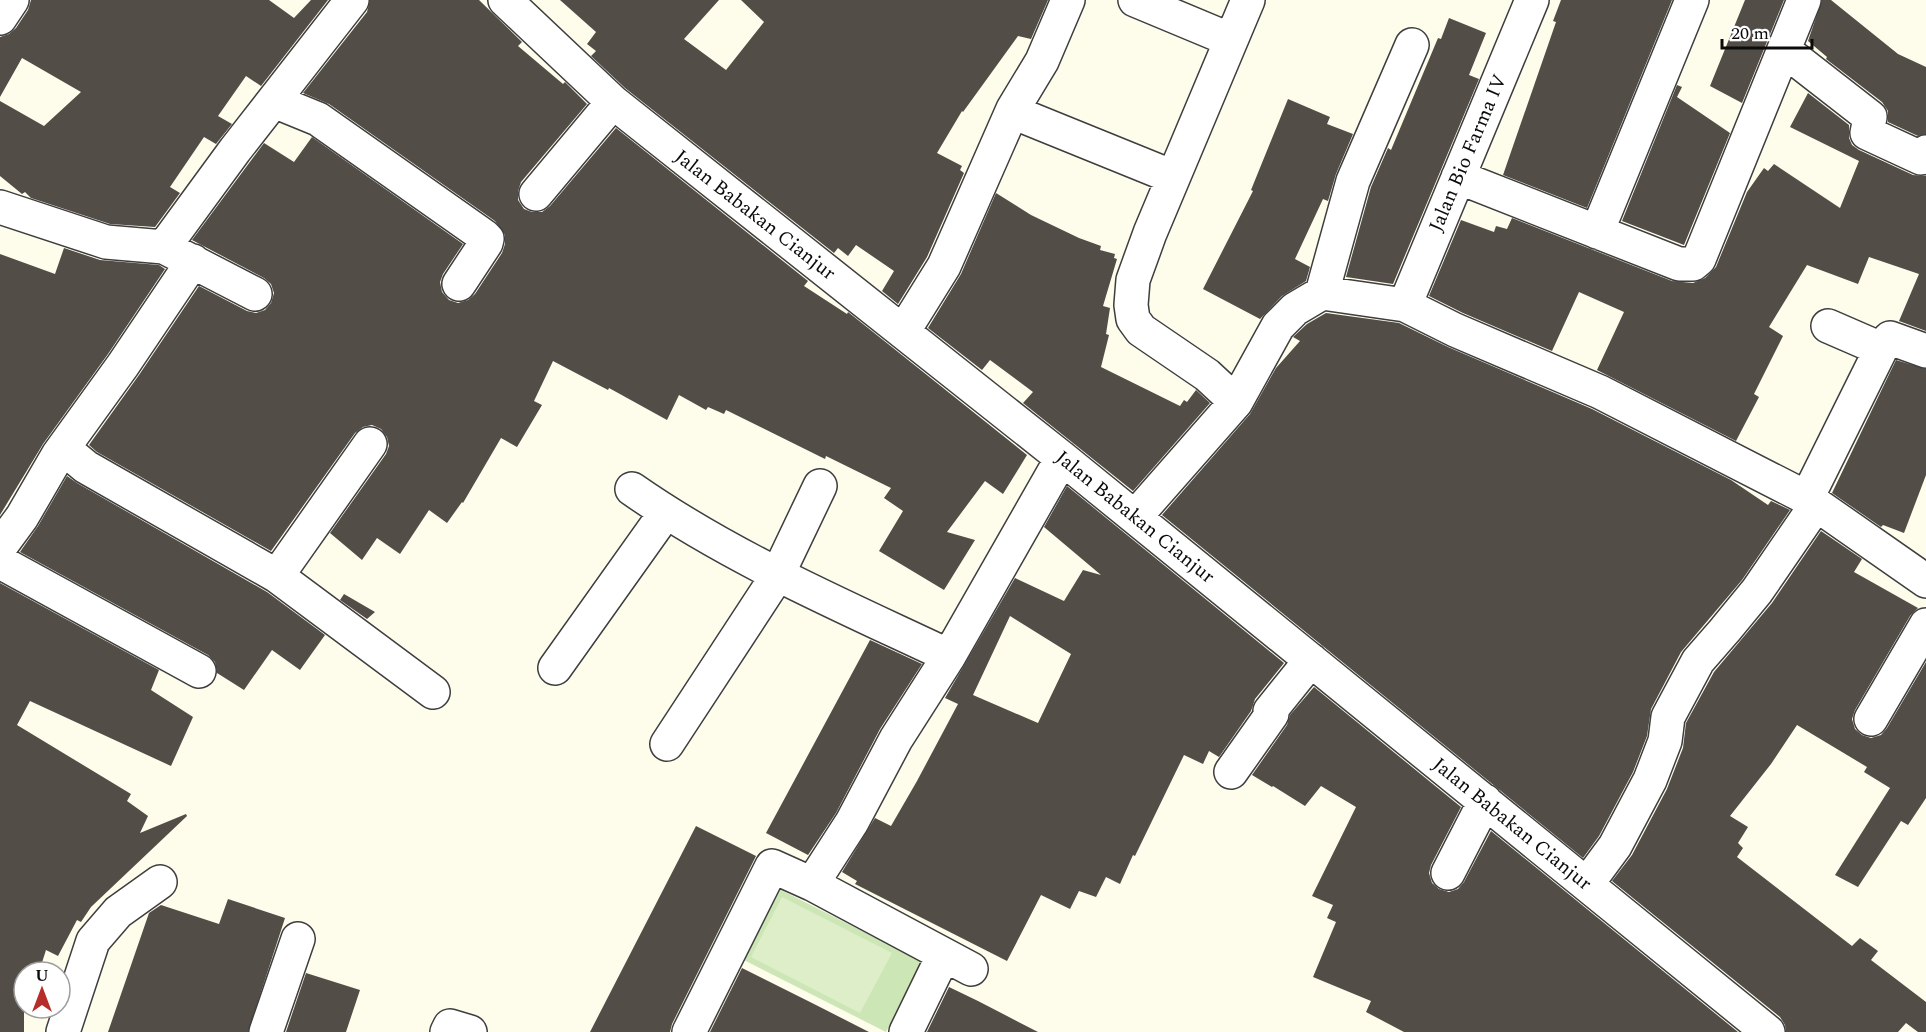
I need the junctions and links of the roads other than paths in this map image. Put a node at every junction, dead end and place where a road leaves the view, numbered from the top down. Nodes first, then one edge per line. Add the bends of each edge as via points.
1 (12, 0) edge
2 (351, 0) edge
3 (505, 0) edge
4 (1068, 0) edge
5 (1135, 0) edge
6 (1248, 0) edge
7 (1532, 0) edge
8 (1692, 0) edge
9 (1793, 3) edge
10 (0, 18) edge
11 (1230, 40) junction
12 (1412, 45) dead end
13 (1784, 50) junction
14 (274, 101) junction
15 (613, 102) junction
16 (1025, 117) dead end
17 (1926, 152) edge
18 (1173, 177) junction
19 (1458, 177) junction
20 (536, 194) dead end
21 (0, 207) edge
22 (1597, 232) junction
23 (164, 248) junction
24 (193, 261) junction
25 (459, 285) dead end
26 (1322, 293) junction
27 (255, 294) dead end
28 (1405, 305) junction
29 (1828, 326) dead end
30 (903, 332) junction
31 (1881, 349) junction
32 (1926, 351) edge
33 (1236, 402) junction
34 (370, 444) dead end
35 (63, 448) junction
36 (1062, 458) junction
37 (820, 486) dead end
38 (632, 489) dead end
39 (1812, 502) junction
40 (666, 512) junction
41 (1135, 517) junction
42 (0, 547) edge
43 (0, 562) edge
44 (277, 576) junction
45 (777, 576) junction
46 (1926, 582) edge
47 (1926, 625) edge
48 (949, 656) junction
49 (1311, 660) junction
50 (555, 668) dead end
51 (199, 671) dead end
52 (433, 692) dead end
53 (1872, 720) dead end
54 (667, 744) dead end
55 (1232, 772) dead end
56 (1485, 801) junction
57 (1448, 873) dead end
58 (160, 882) dead end
59 (812, 884) junction
60 (1587, 884) junction
61 (298, 939) dead end
62 (63, 1032) edge
63 (266, 1032) edge
64 (689, 1032) edge
65 (906, 1032) edge
66 (1768, 1032) edge

1 - 10 street
2 - 14 street
3 - 15 street, Jalan Babakan Cianjur
4 - 30 street via 1042,61 1013,109 944,266
5 - 11 street
6 - 11 street
7 - 19 street, Jalan Bio Farma IV
8 - 22 street
9 - 13 street
11 - 18 street
12 - 26 street via 1353,181
13 - 17 street via 1869,117 1867,133 1921,158
13 - 22 street via 1699,259 1693,264 1679,264
14 - 23 street
14 - 25 street via 318,119 484,236 486,243
15 - 20 street
15 - 30 street, Jalan Babakan Cianjur
16 - 18 street
18 - 33 street via 1133,280 1133,319 1141,330 1207,375
19 - 22 street
19 - 28 street, Jalan Bio Farma IV
21 - 23 street via 106,242
23 - 24 street
24 - 27 street
24 - 35 street
26 - 28 street
26 - 33 street via 1295,309 1278,326
28 - 39 street via 1600,392
29 - 31 street
30 - 36 street, Jalan Babakan Cianjur
31 - 32 street via 1890,338
31 - 39 street
33 - 41 street
34 - 44 street
35 - 42 street
35 - 44 street via 86,467
36 - 41 street, Jalan Babakan Cianjur
36 - 48 street
37 - 45 street
38 - 40 street
39 - 46 street
39 - 60 street via 1756,591 1698,661 1668,717 1665,741 1650,780 1615,846
40 - 45 street
40 - 50 street
41 - 49 street, Jalan Babakan Cianjur
43 - 51 street
44 - 52 street
45 - 48 street
45 - 54 street
47 - 53 street
48 - 59 street
49 - 55 street via 1270,711 1272,714
49 - 56 street, Jalan Babakan Cianjur
56 - 57 street
56 - 60 street, Jalan Babakan Cianjur
58 - 62 street via 118,912 93,941
59 - 64 street via 772,866
59 - 65 street via 957,962
60 - 66 street, Jalan Babakan Cianjur
61 - 63 street

